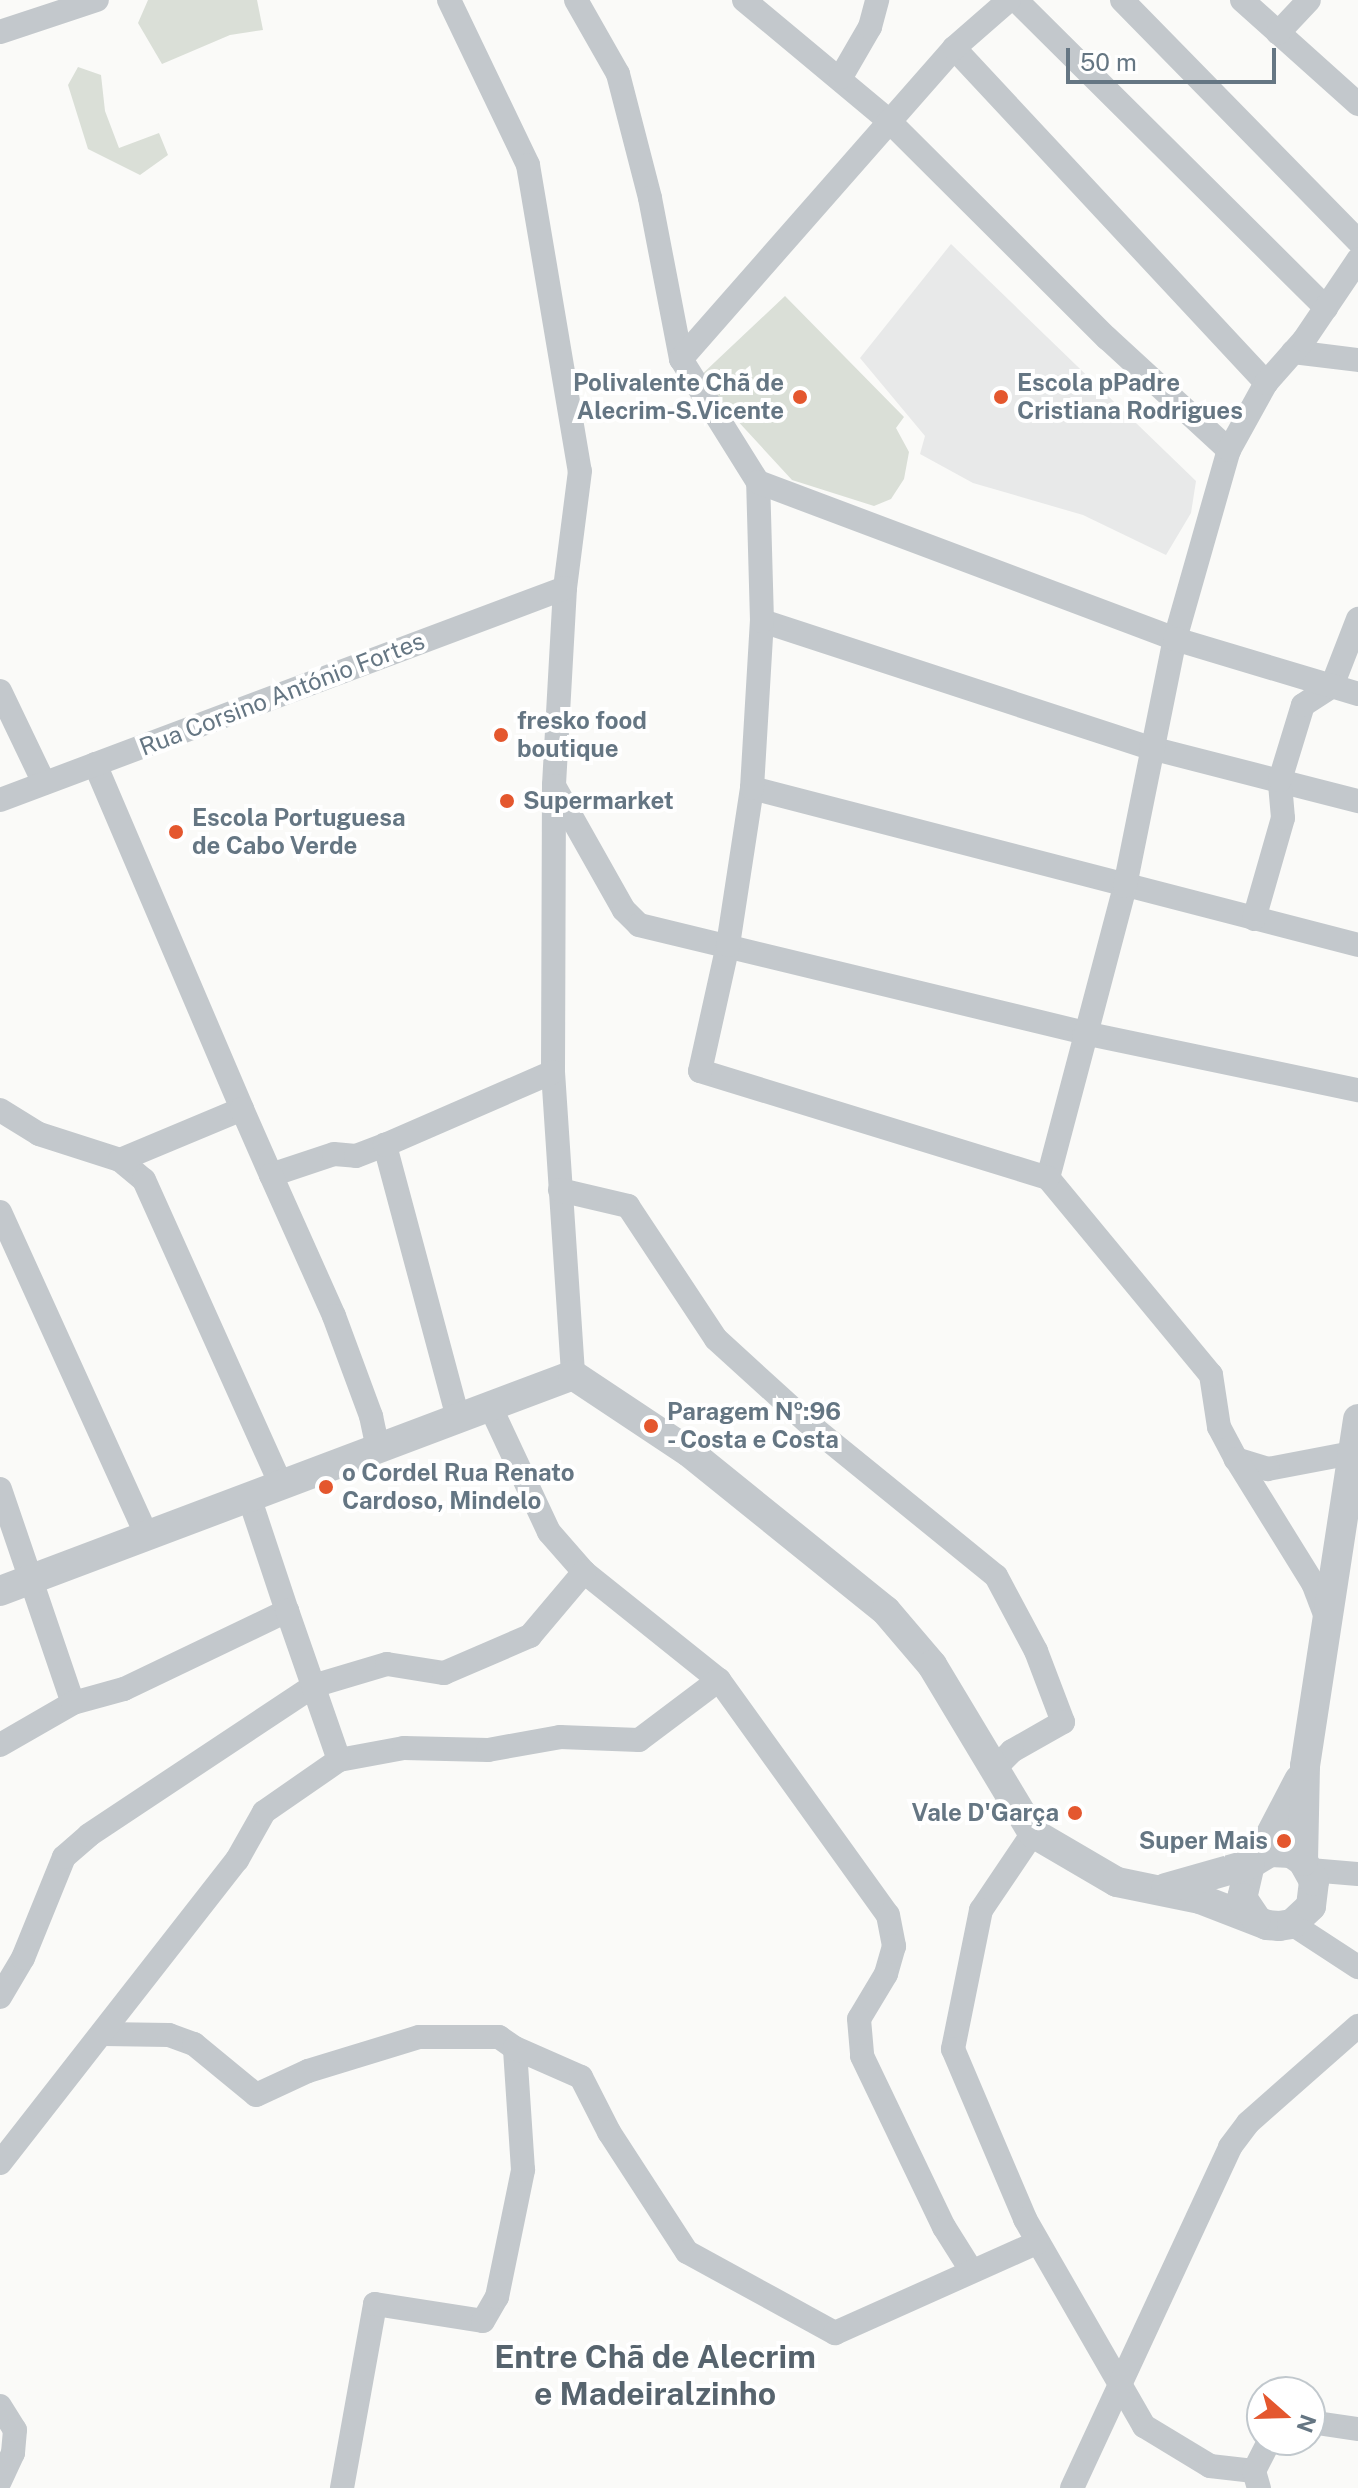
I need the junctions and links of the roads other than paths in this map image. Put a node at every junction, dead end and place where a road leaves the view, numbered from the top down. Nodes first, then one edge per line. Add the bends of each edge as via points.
1 (97, 0) edge
2 (449, 0) edge
3 (576, 0) edge
4 (744, 0) edge
5 (877, 0) edge
6 (1009, 0) edge
7 (1016, 0) edge
8 (1122, 0) edge
9 (1242, 0) edge
10 (1309, 0) edge
11 (0, 32) edge
12 (1278, 33) junction
13 (954, 48) junction
14 (841, 77) junction
15 (1358, 104) edge
16 (889, 121) junction
17 (1358, 241) edge
18 (1358, 260) edge
19 (1326, 308) junction
20 (1293, 352) junction
21 (681, 359) junction
22 (1358, 360) edge
23 (1266, 383) junction
24 (1229, 450) junction
25 (758, 482) junction
26 (565, 588) junction
27 (1358, 619) edge
28 (762, 621) junction
29 (1175, 639) junction
30 (1332, 686) junction
31 (0, 691) edge
32 (1358, 694) edge
33 (1151, 748) junction
34 (95, 764) junction
35 (1280, 780) junction
36 (44, 783) junction
37 (554, 785) junction
38 (752, 788) junction
39 (0, 800) edge
40 (1358, 801) edge
41 (1125, 886) junction
42 (1254, 919) junction
43 (728, 945) junction
44 (1358, 945) edge
45 (1084, 1033) junction
46 (553, 1072) junction
47 (1358, 1090) edge
48 (242, 1109) junction
49 (0, 1110) edge
50 (385, 1145) junction
51 (120, 1160) junction
52 (271, 1175) junction
53 (1048, 1178) junction
54 (560, 1190) junction
55 (0, 1212) edge
56 (573, 1375) junction
57 (490, 1406) junction
58 (458, 1418) junction
59 (1358, 1419) edge
60 (378, 1448) junction
61 (1352, 1453) junction
62 (1236, 1459) junction
63 (281, 1485) junction
64 (0, 1489) edge
65 (249, 1497) junction
66 (147, 1536) junction
67 (584, 1572) junction
68 (31, 1579) junction
69 (0, 1591) edge
70 (287, 1611) junction
71 (1326, 1617) junction
72 (719, 1680) junction
73 (313, 1686) junction
74 (73, 1703) junction
75 (0, 1745) edge
76 (339, 1760) junction
77 (1305, 1766) junction
78 (996, 1767) junction
79 (1033, 1833) junction
80 (1255, 1860) junction
81 (1306, 1865) junction
82 (1358, 1874) edge
83 (1160, 1889) junction
84 (1256, 1919) junction
85 (1292, 1924) junction
86 (1358, 1967) edge
87 (0, 1997) edge
88 (1358, 2026) edge
89 (104, 2034) junction
90 (515, 2048) junction
91 (0, 2163) edge
92 (1038, 2242) junction
93 (971, 2270) junction
94 (1120, 2388) junction
95 (0, 2406) edge
96 (1326, 2424) edge
97 (1358, 2429) edge
98 (7, 2444) edge
99 (1264, 2456) edge
100 (1256, 2480) edge
101 (0, 2481) edge
102 (342, 2488) edge
103 (1072, 2488) edge

1 - 11 street
2 - 26 street via 528,165 580,471
3 - 21 street via 618,74 650,198
4 - 14 street
5 - 14 street via 870,27
6 - 13 street
7 - 19 street
8 - 17 street
9 - 12 street
10 - 12 street
12 - 15 street
13 - 16 street
13 - 23 street
14 - 16 street
16 - 21 street
16 - 24 street via 1107,338
18 - 19 street
19 - 20 street
20 - 22 street
20 - 23 street
21 - 25 street
23 - 24 street
24 - 29 street
25 - 28 street
25 - 29 street
26 - 34 street, Rua Corsino António Fortes
26 - 37 street
27 - 30 street
28 - 33 street
28 - 38 street
29 - 30 street
29 - 33 street
30 - 32 street
30 - 35 street via 1303,705
31 - 36 street
33 - 35 street
33 - 41 street
34 - 36 street, Rua Corsino António Fortes
34 - 48 street
35 - 40 street
35 - 42 street via 1283,818
36 - 39 street, Rua Corsino António Fortes
37 - 43 street via 624,910 639,925
37 - 46 street
38 - 41 street
38 - 43 street
41 - 42 street
41 - 45 street
42 - 44 street
43 - 45 street
43 - 53 street via 700,1071
45 - 47 street
45 - 53 street
46 - 50 street
46 - 54 street
48 - 51 street
48 - 52 street
49 - 51 street via 39,1134
50 - 52 street via 356,1156 334,1154
50 - 58 street
51 - 63 street via 144,1180
52 - 60 street via 334,1316
53 - 62 street via 1211,1375 1219,1427
54 - 56 street
54 - 78 street via 628,1206 716,1339 815,1429 996,1576 1036,1651 1063,1722 1012,1751
55 - 66 street
56 - 57 street
56 - 78 street via 689,1452 886,1611 932,1665
57 - 58 street
57 - 67 street via 549,1532
58 - 60 street
59 - 61 street
60 - 63 street
61 - 62 street via 1268,1469
61 - 71 street
62 - 71 street via 1313,1583
63 - 65 street
64 - 68 street
65 - 66 street
65 - 70 street
66 - 68 street
67 - 72 street
67 - 73 street via 530,1636 444,1673 387,1664
68 - 69 street
68 - 74 street
70 - 73 street
70 - 74 street via 124,1689
71 - 77 street
72 - 76 street via 639,1740 560,1737 488,1750 404,1748
72 - 93 street via 888,1915 894,1946 886,1974 859,2019 862,2056 944,2227
73 - 76 street
73 - 87 street via 64,1857 23,1958
74 - 75 street
76 - 89 street via 264,1812 237,1860
77 - 80 street
77 - 81 street
78 - 79 street
79 - 83 street via 1117,1882
79 - 92 street via 981,1910 953,2049 980,2122
80 - 81 street via 1282,1852
80 - 83 street
80 - 84 street via 1242,1898
81 - 82 street
81 - 85 street via 1315,1894 1311,1906
83 - 84 street
84 - 85 street
85 - 86 street
88 - 94 street via 1248,2123 1230,2147
89 - 90 street via 169,2035 194,2044 256,2095 308,2071 419,2037 499,2037
89 - 91 street
90 - 93 street via 581,2077 609,2132 687,2252 835,2333
90 - 102 street via 523,2170 497,2297 483,2321 375,2304
92 - 93 street
92 - 94 street
94 - 100 street via 1144,2426 1210,2466
94 - 103 street
95 - 98 street via 15,2430
96 - 97 street
98 - 101 street
99 - 100 street

